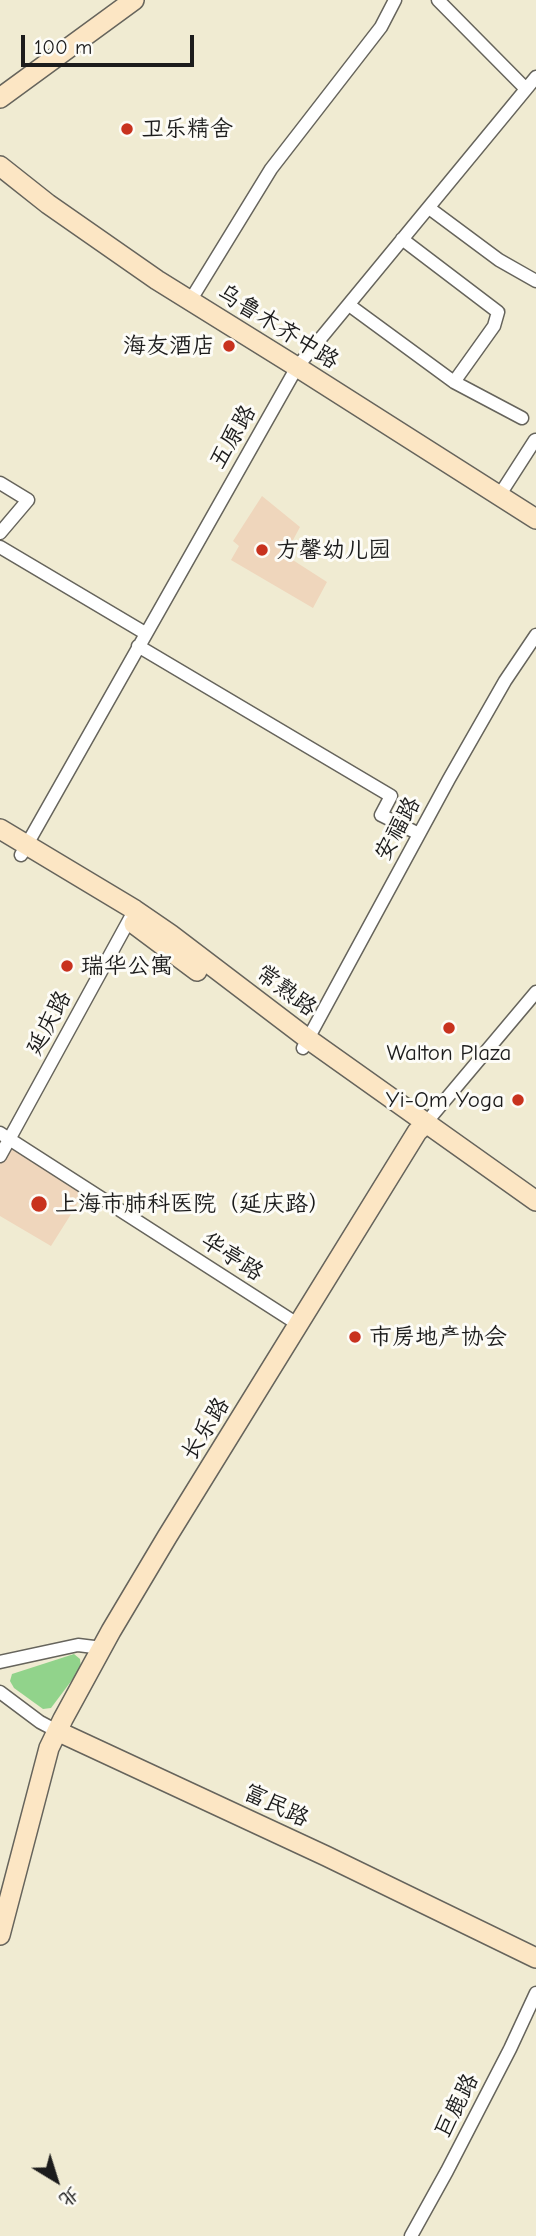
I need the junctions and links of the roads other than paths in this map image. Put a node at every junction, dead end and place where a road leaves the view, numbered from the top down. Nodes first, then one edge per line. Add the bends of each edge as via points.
1 (134, 0) edge
2 (396, 0) edge
3 (438, 0) edge
4 (536, 77) edge
5 (526, 89) junction
6 (0, 98) edge
7 (0, 166) edge
8 (429, 208) junction
9 (402, 239) junction
10 (536, 281) edge
11 (190, 301) junction
12 (349, 305) junction
13 (297, 366) junction
14 (454, 382) junction
15 (522, 418) dead end
16 (535, 440) edge
17 (0, 483) edge
18 (499, 496) junction
19 (536, 519) edge
20 (0, 533) edge
21 (0, 547) edge
22 (145, 634) junction
23 (536, 635) edge
24 (138, 646) junction
25 (0, 829) edge
26 (419, 834) junction
27 (0, 843) edge
28 (23, 850) junction
29 (132, 915) junction
30 (536, 992) edge
31 (305, 1044) junction
32 (421, 1128) junction
33 (5, 1136) edge
34 (0, 1156) edge
35 (536, 1201) edge
36 (536, 1215) edge
37 (299, 1325) junction
38 (102, 1648) junction
39 (0, 1662) edge
40 (0, 1692) edge
41 (57, 1731) junction
42 (0, 1935) edge
43 (536, 1958) edge
44 (536, 1993) edge
45 (411, 2236) edge

1 - 6 street
2 - 11 street via 381,27 271,169
3 - 5 street
4 - 5 street, 五原路
5 - 8 street, 五原路
7 - 11 street, 乌鲁木齐中路
8 - 9 street, 五原路
8 - 10 street via 499,260
9 - 12 street, 五原路
9 - 14 street via 498,312 494,326
11 - 13 street, 乌鲁木齐中路
12 - 13 street, 五原路
12 - 14 street
13 - 18 street, 乌鲁木齐中路
13 - 22 street, 五原路
14 - 15 street
16 - 18 street
17 - 20 street via 28,500
18 - 19 street, 乌鲁木齐中路
21 - 22 street
22 - 24 street, 五原路
23 - 26 street, 安福路
24 - 26 street via 391,796 381,815
24 - 28 street, 五原路
25 - 28 street, 常熟路
26 - 31 street, 安福路
27 - 28 street, 常熟路
28 - 29 street, 常熟路
29 - 31 street, 常熟路 via 170,933
29 - 33 street, 延庆路
30 - 32 street, 长乐路
31 - 32 street, 常熟路
32 - 35 street, 常熟路
32 - 36 street, 常熟路
32 - 37 street, 长乐路
33 - 34 street, 延庆路
33 - 37 street, 华亭路
37 - 38 street, 长乐路
38 - 39 street via 78,1645
38 - 41 street, 长乐路
40 - 41 street, 富民路
41 - 42 street, 长乐路
41 - 43 street, 富民路
44 - 45 street, 巨鹿路

